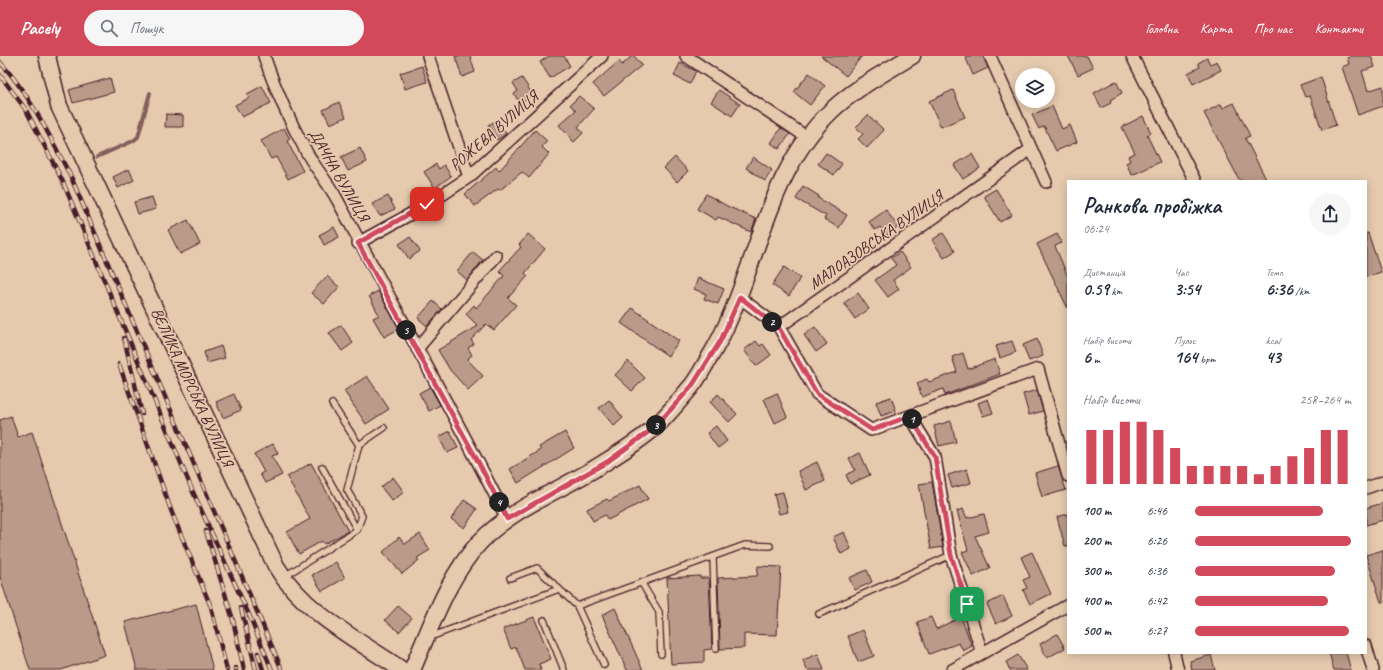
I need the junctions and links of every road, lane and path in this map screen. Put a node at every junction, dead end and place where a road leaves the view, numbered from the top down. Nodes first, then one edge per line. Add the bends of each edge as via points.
1 (47, 56) edge
2 (264, 56) edge
3 (428, 56) edge
4 (602, 56) edge
5 (686, 56) edge
6 (912, 56) edge
7 (990, 56) edge
8 (1132, 56) edge
9 (808, 138) junction
10 (1031, 149) junction
11 (469, 177) junction
12 (1194, 180) edge
13 (1046, 182) dead end
14 (358, 243) junction
15 (496, 256) dead end
16 (740, 297) junction
17 (779, 328) junction
18 (417, 349) junction
19 (332, 404) dead end
20 (910, 416) junction
21 (384, 428) dead end
22 (359, 445) junction
23 (322, 467) dead end
24 (1067, 472) edge
25 (1383, 482) edge
26 (1367, 488) edge
27 (507, 519) junction
28 (357, 530) junction
29 (770, 546) dead end
30 (951, 555) junction
31 (713, 556) junction
32 (283, 578) junction
33 (510, 578) dead end
34 (641, 582) junction
35 (559, 589) junction
36 (577, 606) junction
37 (1067, 606) edge
38 (819, 614) dead end
39 (544, 620) dead end
40 (426, 639) junction
41 (716, 649) dead end
42 (1367, 649) edge
43 (982, 653) junction
44 (661, 654) dead end
45 (1174, 654) edge
46 (604, 665) dead end
47 (964, 667) edge
48 (402, 670) edge
49 (412, 670) edge
50 (564, 670) edge
51 (952, 670) edge
52 (1178, 670) edge
53 (1373, 670) edge

1 - 32 street, ВЕЛИКА МОРСЬКА ВУЛИЦЯ via 59,106
2 - 14 street, ДАЧНА ВУЛИЦЯ via 286,113 307,154 337,200
3 - 11 street
4 - 11 street, РОЖЕВА ВУЛИЦЯ
5 - 9 street
6 - 9 street via 859,88 830,112
7 - 10 street
8 - 12 street
9 - 16 street via 786,172 768,213
10 - 13 street
10 - 17 street, МАЛОАЗОВСЬКА ВУЛИЦЯ
11 - 14 street, РОЖЕВА ВУЛИЦЯ
14 - 18 street, ДАЧНА ВУЛИЦЯ
15 - 18 street
16 - 17 street
16 - 27 street via 721,340 692,386 654,428 607,462
17 - 20 street via 817,394 872,430
18 - 27 street, ДАЧНА ВУЛИЦЯ
19 - 22 lane
20 - 24 street via 1038,369
20 - 30 street via 935,457
21 - 22 lane
22 - 28 lane via 347,490 362,516
23 - 28 lane
25 - 26 street
27 - 40 street via 479,543 457,573
28 - 32 lane
29 - 31 lane via 745,545
30 - 38 lane
30 - 43 street
31 - 34 lane
31 - 41 lane
32 - 48 street, ВЕЛИКА МОРСЬКА ВУЛИЦЯ via 313,609
33 - 35 lane via 537,568
34 - 36 lane
34 - 44 lane via 660,612
35 - 36 lane
35 - 40 lane
36 - 46 lane
37 - 43 street
39 - 50 lane
40 - 49 street
42 - 53 street
43 - 47 street
45 - 52 street
47 - 51 street

